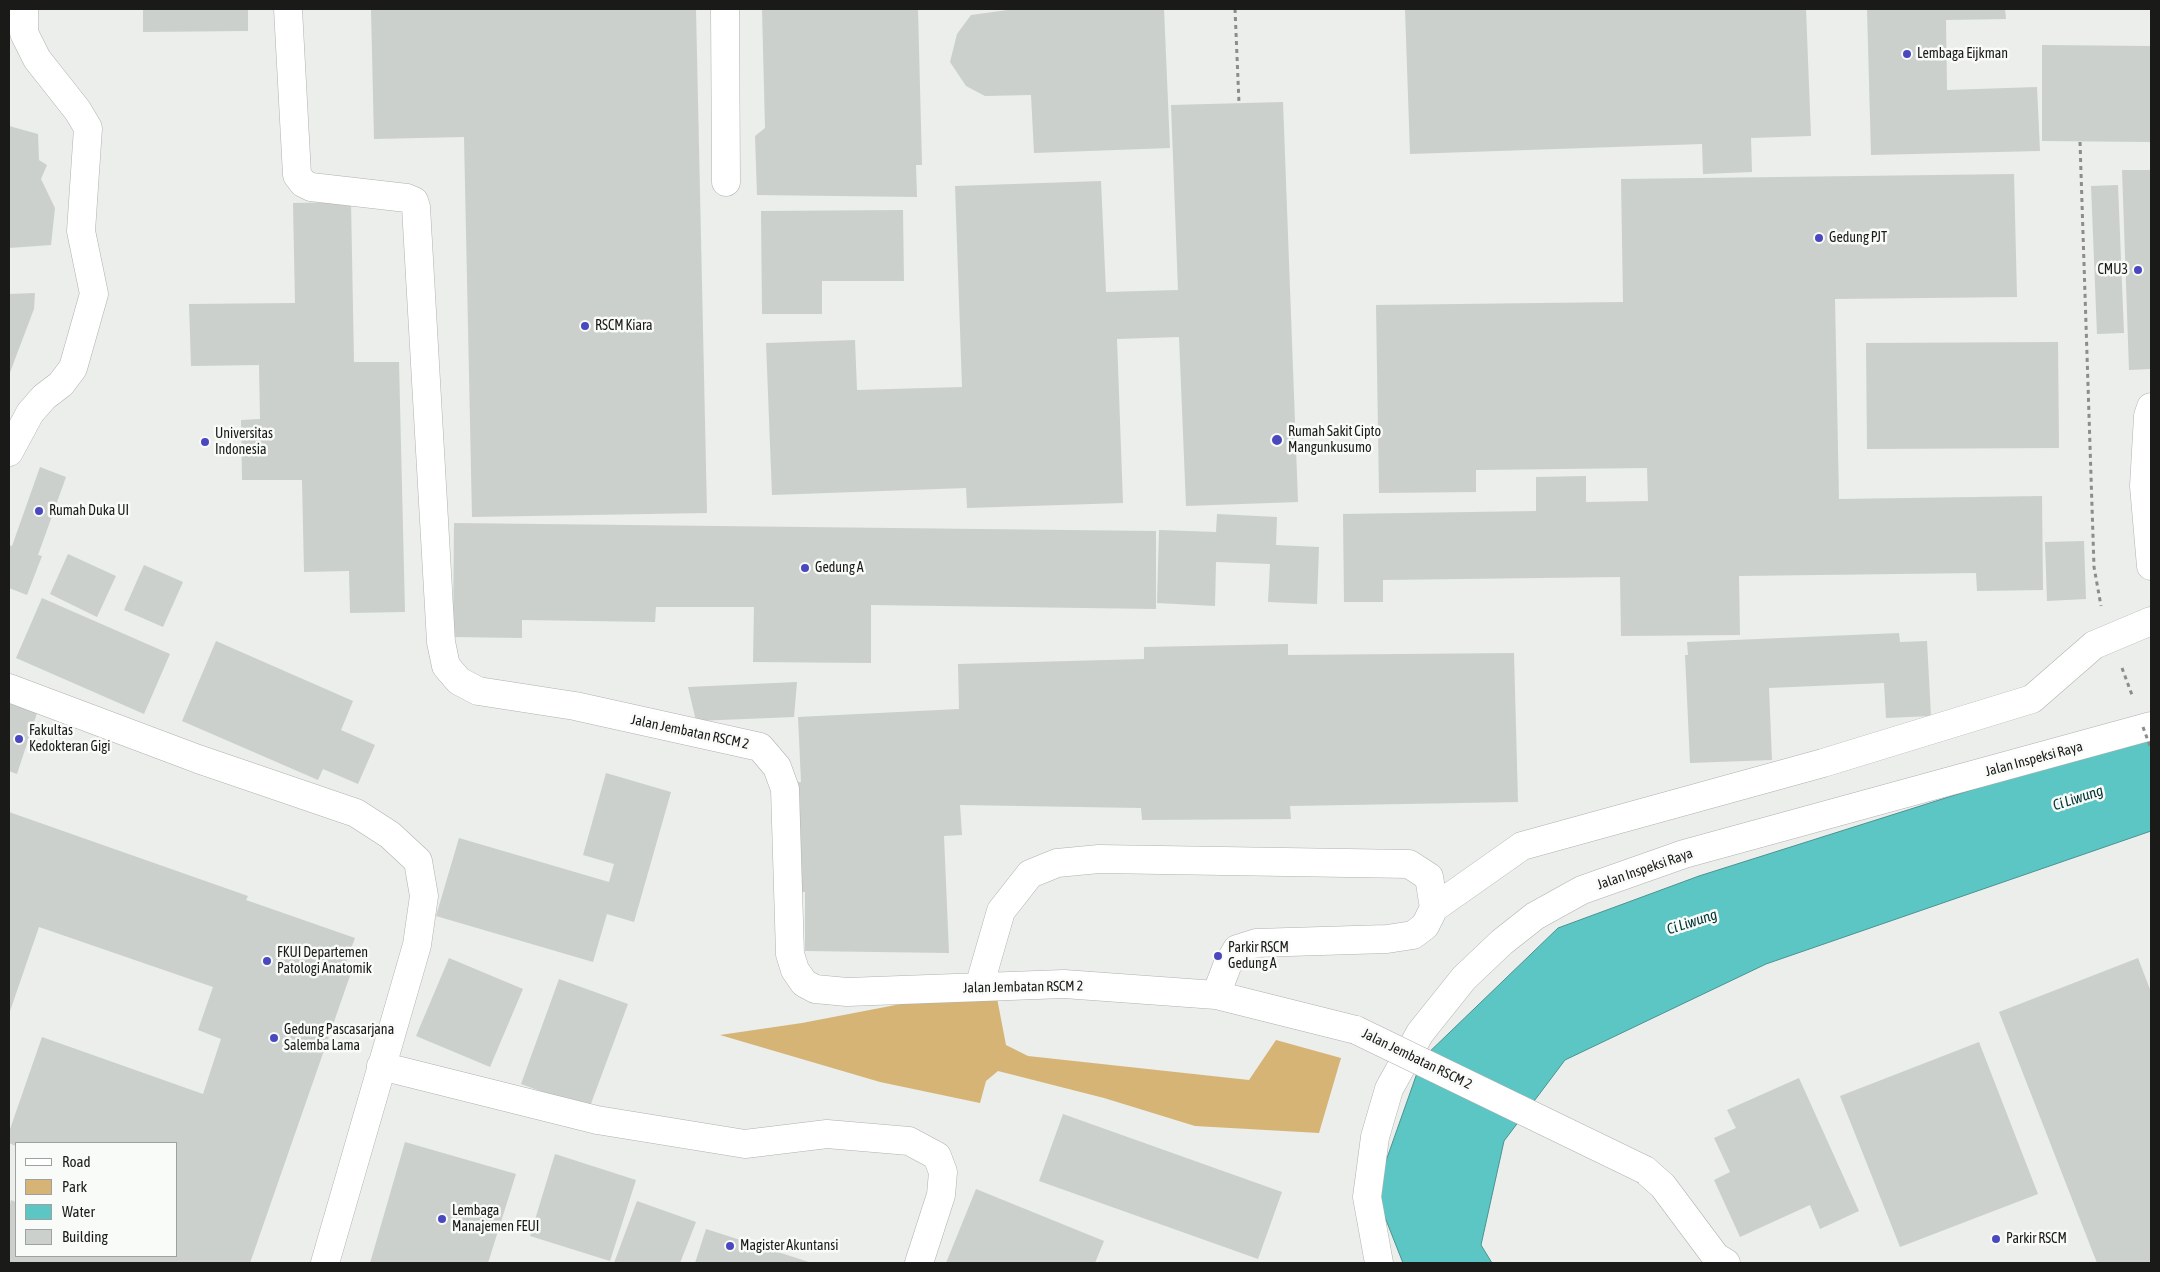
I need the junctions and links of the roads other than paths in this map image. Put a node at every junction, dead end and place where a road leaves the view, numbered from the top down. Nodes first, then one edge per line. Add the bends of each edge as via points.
1 (24, 9) edge
2 (288, 9) edge
3 (725, 9) edge
4 (726, 182) dead end
5 (2151, 407) edge
6 (9, 452) edge
7 (2151, 566) edge
8 (2151, 621) edge
9 (9, 688) edge
10 (2145, 723) edge
11 (1434, 908) junction
12 (979, 987) junction
13 (1216, 995) junction
14 (381, 1066) junction
15 (325, 1263) edge
16 (919, 1263) edge
17 (1379, 1263) edge
18 (1726, 1263) edge

1 - 6 street via 24,33 37,59 88,128 81,231 94,294 73,368 30,413
2 - 12 street, Jalan Jembatan RSCM 2 via 297,175 312,187 407,198 416,207 441,642 446,666 459,681 478,691 574,706 760,747 777,767 785,789 790,954 804,983 815,989 847,992
3 - 4 street
5 - 7 street via 2144,486
8 - 11 street via 2094,645 2032,699 1823,763 1522,846
9 - 14 street via 198,759 356,813 390,835 418,861 424,896 418,945
10 - 17 street, Jalan Inspeksi Raya via 1684,854 1582,890 1535,916 1464,978 1420,1033 1389,1089 1376,1137 1367,1196
11 - 12 street via 1429,877 1408,864 1099,859 1057,863 1030,874 1001,911
11 - 13 street via 1425,926 1414,934 1388,939 1256,943 1237,949
12 - 13 street, Jalan Jembatan RSCM 2 via 1064,984
13 - 18 street, Jalan Jembatan RSCM 2, bridge via 1356,1030 1645,1170 1663,1186 1716,1257
14 - 15 street
14 - 16 street via 597,1120 745,1144 827,1134 909,1141 937,1156 943,1172 941,1195

